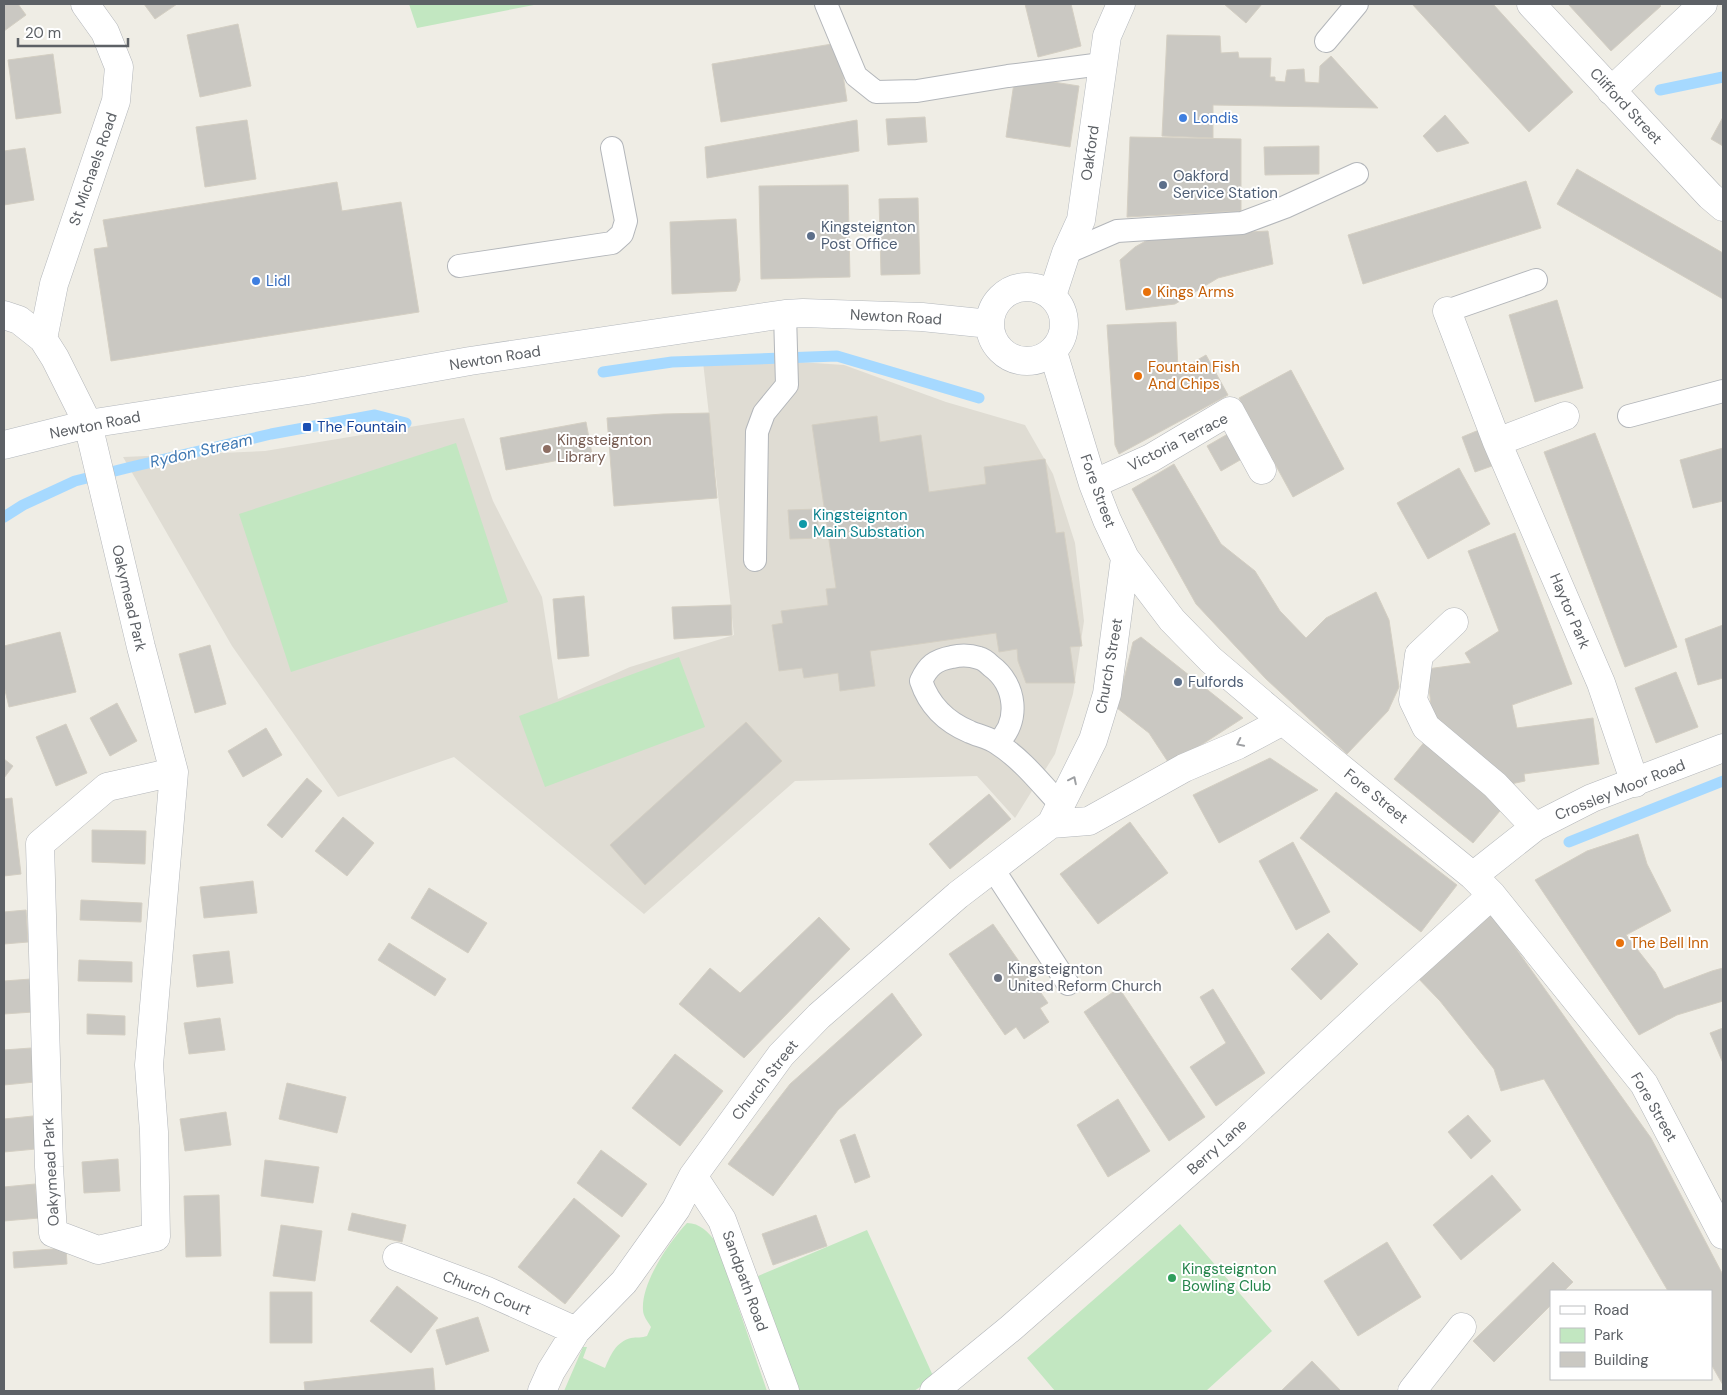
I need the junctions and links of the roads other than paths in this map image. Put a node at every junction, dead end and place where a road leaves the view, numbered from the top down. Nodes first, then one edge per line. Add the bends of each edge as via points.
1 (86, 4) edge
2 (826, 4) edge
3 (1357, 4) edge
4 (1531, 4) edge
5 (1702, 4) edge
6 (1120, 5) edge
7 (1326, 41) dead end
8 (1102, 64) junction
9 (1611, 91) junction
10 (612, 148) dead end
11 (1357, 174) dead end
12 (1723, 207) edge
13 (1066, 253) junction
14 (459, 266) dead end
15 (1536, 280) dead end
16 (1052, 296) junction
17 (1447, 311) joint
18 (785, 314) junction
19 (4, 315) edge
20 (990, 324) junction
21 (43, 339) junction
22 (1053, 352) junction
23 (1723, 391) edge
24 (1565, 416) dead end
25 (1629, 416) dead end
26 (88, 424) junction
27 (1496, 442) junction
28 (4, 445) edge
29 (1262, 470) dead end
30 (1093, 484) junction
31 (1125, 558) junction
32 (756, 560) dead end
33 (1454, 622) dead end
34 (1283, 721) junction
35 (997, 743) dead end
36 (1723, 748) edge
37 (174, 772) junction
38 (1635, 783) junction
39 (1056, 814) junction
40 (1535, 826) junction
41 (993, 869) junction
42 (1473, 876) junction
43 (1492, 895) junction
44 (1068, 984) dead end
45 (693, 1176) junction
46 (1715, 1197) edge
47 (1723, 1235) edge
48 (397, 1257) dead end
49 (1462, 1327) dead end
50 (576, 1331) junction
51 (542, 1391) edge
52 (785, 1391) edge
53 (934, 1391) edge
54 (1412, 1391) edge

1 - 21 street, St Michaels Road via 105,32 119,67 116,101 54,284
2 - 8 lane via 856,76 876,92 916,91
3 - 7 lane
4 - 9 street, Clifford Street
5 - 9 street
6 - 8 street, Oakford via 1107,36
8 - 13 street, Oakford via 1081,220
9 - 12 street, Clifford Street
10 - 14 lane via 626,221 622,234 612,242
11 - 13 lane via 1285,208 1242,222 1117,231
13 - 16 street, Oakford
15 - 17 lane, Haytor Park
16 - 20 street via 1030,287 1017,288 998,302
16 - 22 street via 1064,318 1064,330
17 - 27 street, Haytor Park
18 - 20 street, Newton Road via 922,317
18 - 26 street, Newton Road via 470,361
18 - 32 lane via 787,385 764,414 757,432
19 - 21 street, Oakymead Park via 19,320
20 - 22 street via 998,347 1018,360 1030,362
21 - 26 street, Oakymead Park
22 - 30 street, Fore Street
23 - 25 lane
24 - 27 street
26 - 28 street, Newton Road
26 - 37 street, Oakymead Park
27 - 38 street, Haytor Park via 1601,683
29 - 30 street, Victoria Terrace via 1230,411 1151,458
30 - 31 street, Fore Street
31 - 34 street, Fore Street via 1172,620 1211,660
39 -> 31 street, Church Street via 1093,740 1107,694
33 - 40 street via 1419,655 1413,700 1426,727 1495,785
34 -> 39 street via 1184,768 1090,820
34 - 42 street, Fore Street
35 - 39 lane via 1018,759
36 - 38 street, Crossley Moor Road
37 - 37 street, Oakymead Park via 107,787 40,844 48,1167 53,1233 98,1250 156,1237 149,1065
38 - 40 street, Crossley Moor Road via 1592,798
39 - 41 street, Church Street
40 - 42 street, Crossley Moor Road
41 - 44 lane
41 - 45 street, Church Street via 958,895 819,1016 781,1055
42 - 43 street, Fore Street
43 - 46 street, Fore Street via 1644,1084
43 - 53 street, Berry Lane via 1224,1141 1011,1328
45 - 50 street, Church Street via 676,1209 624,1282
45 - 52 street, Sandpath Road via 722,1220
46 - 47 street, Fore Street
48 - 50 street, Church Court via 485,1290
49 - 54 street
50 - 51 street, Church Street

